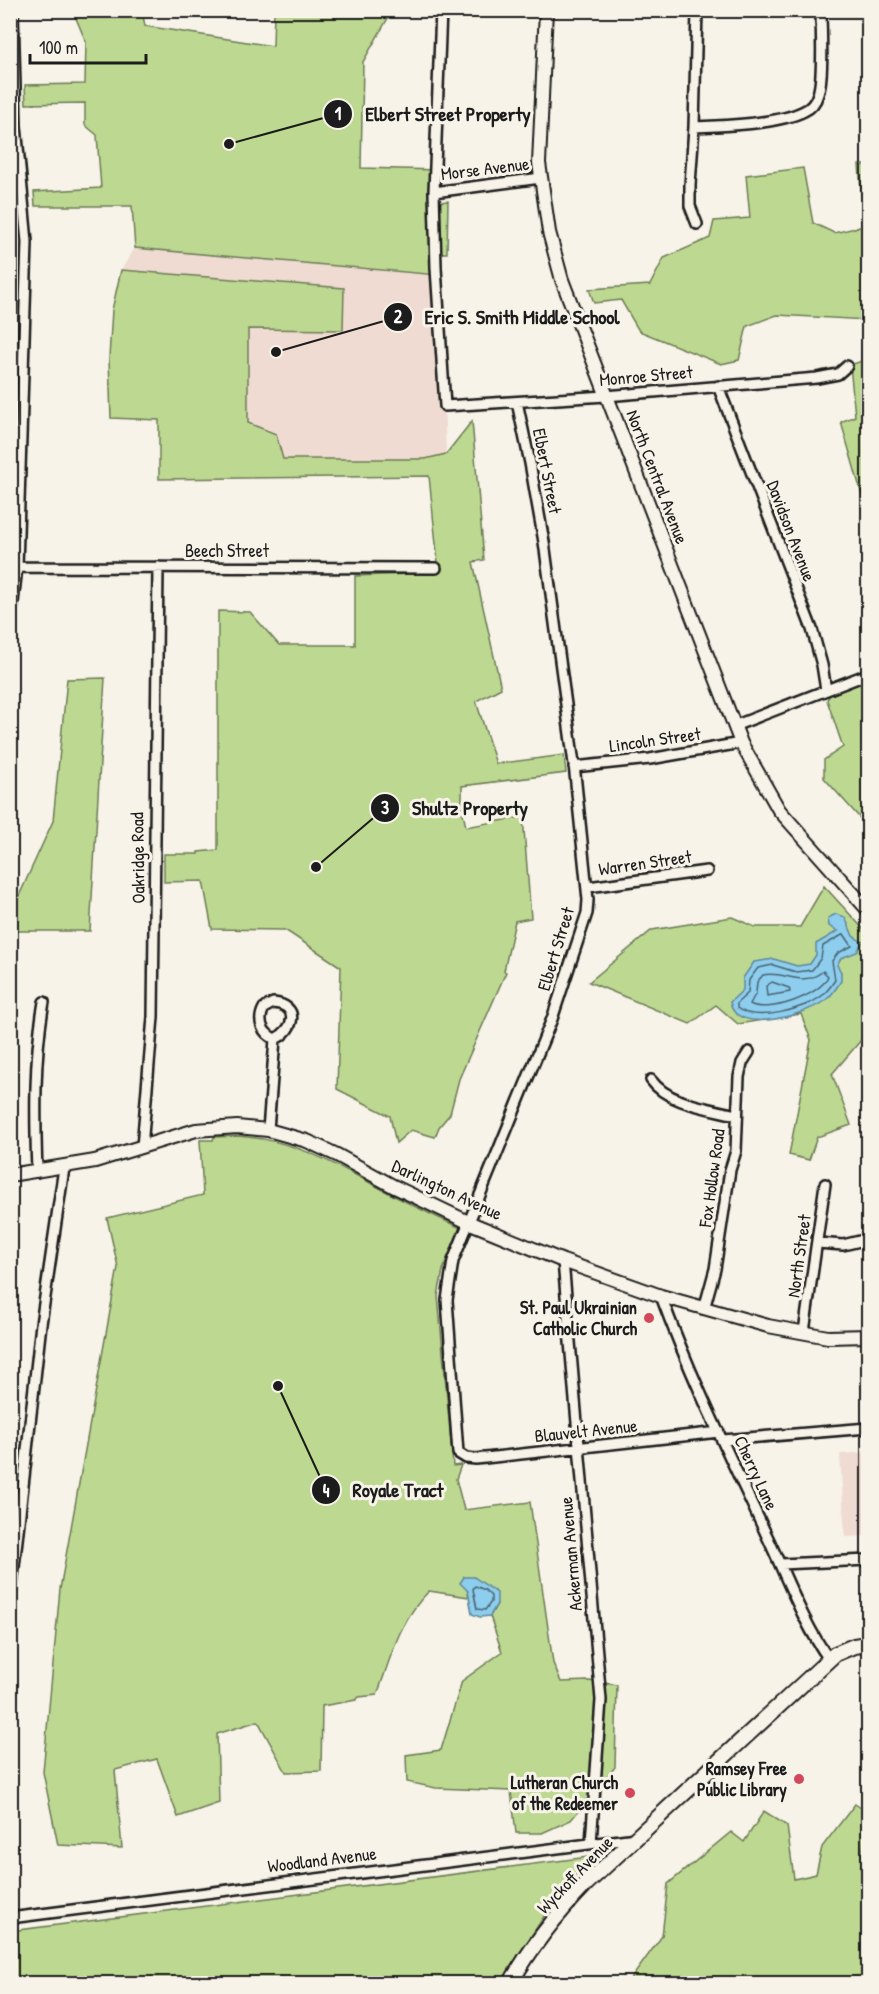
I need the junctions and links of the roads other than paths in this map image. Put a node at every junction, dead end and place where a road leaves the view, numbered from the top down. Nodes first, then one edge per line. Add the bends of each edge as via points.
1 (13, 10) edge
2 (441, 10) edge
3 (546, 10) edge
4 (697, 10) edge
5 (821, 10) edge
6 (694, 127) junction
7 (541, 178) junction
8 (434, 192) junction
9 (697, 224) dead end
10 (847, 366) dead end
11 (718, 386) junction
12 (606, 396) junction
13 (517, 402) junction
14 (15, 459) edge
15 (17, 567) junction
16 (158, 567) junction
17 (436, 568) dead end
18 (10, 629) edge
19 (868, 674) edge
20 (826, 690) junction
21 (734, 726) junction
22 (741, 743) junction
23 (574, 767) junction
24 (707, 871) dead end
25 (588, 887) junction
26 (868, 910) edge
27 (44, 1002) dead end
28 (275, 1039) dead end
29 (749, 1052) dead end
30 (651, 1080) dead end
31 (736, 1115) junction
32 (268, 1130) junction
33 (142, 1148) junction
34 (64, 1168) junction
35 (37, 1172) junction
36 (10, 1175) edge
37 (825, 1184) dead end
38 (468, 1222) junction
39 (868, 1239) edge
40 (818, 1243) junction
41 (563, 1261) junction
42 (661, 1296) junction
43 (704, 1309) junction
44 (804, 1332) junction
45 (868, 1336) edge
46 (868, 1428) edge
47 (721, 1436) junction
48 (578, 1448) junction
49 (458, 1453) joint
50 (868, 1560) edge
51 (780, 1564) junction
52 (10, 1603) edge
53 (868, 1644) edge
54 (832, 1657) junction
55 (638, 1837) junction
56 (591, 1843) junction
57 (11, 1917) edge
58 (510, 1983) edge

1 - 14 street via 16,126 27,242
2 - 8 street
3 - 7 main road, North Central Avenue
4 - 6 street
5 - 6 street via 820,88 809,108 766,121
6 - 9 street via 690,206
7 - 8 street, Morse Avenue
7 - 12 main road, North Central Avenue via 555,257
8 - 13 street, Monroe Street via 445,406
10 - 11 street, Monroe Street via 838,374 817,378
11 - 12 street, Monroe Street
11 - 20 street, Davidson Avenue via 812,629
12 - 13 street, Monroe Street
12 - 21 main road, North Central Avenue
13 - 23 street, Elbert Street via 539,513
14 - 15 street
15 - 16 street, Beech Street
15 - 18 street
16 - 17 street, Beech Street
16 - 33 street, Oakridge Road via 153,1017
19 - 20 street
20 - 21 street
21 - 22 main road, North Central Avenue
22 - 23 street, Lincoln Street
22 - 26 main road, North Central Avenue via 779,810
23 - 25 street, Elbert Street
24 - 25 street, Warren Street
25 - 38 street, Elbert Street via 586,913 552,1019
27 - 35 street via 36,1083
28 - 32 street
29 - 31 street, Fox Hollow Road via 739,1077
30 - 31 street via 667,1095
31 - 43 street, Fox Hollow Road via 736,1150
32 - 33 main road, Darlington Avenue via 206,1129
32 - 38 main road, Darlington Avenue via 307,1141
33 - 34 main road, Darlington Avenue
34 - 35 main road, Darlington Avenue
34 - 52 street via 41,1324
35 - 36 main road, Darlington Avenue
37 - 40 street, North Street
38 - 41 main road, Darlington Avenue
38 - 49 street, Elbert Street via 453,1261 447,1300
39 - 40 street via 843,1245
40 - 44 street, North Street
41 - 42 main road, Darlington Avenue
41 - 48 street, Ackerman Avenue
42 - 43 main road, Darlington Avenue
42 - 47 street, Cherry Lane
43 - 44 main road, Darlington Avenue
44 - 45 main road, Darlington Avenue via 828,1337
46 - 47 street, Blauvelt Avenue
47 - 48 street, Blauvelt Avenue
47 - 51 street, Cherry Lane
48 - 49 street, Blauvelt Avenue via 476,1459
48 - 56 street, Ackerman Avenue via 601,1700
50 - 51 street
51 - 54 street, Cherry Lane via 822,1650
53 - 54 main road
54 - 55 main road, Wyckoff Avenue
55 - 56 street, Woodland Avenue
55 - 58 main road, Wyckoff Avenue via 555,1918
56 - 57 street, Woodland Avenue

